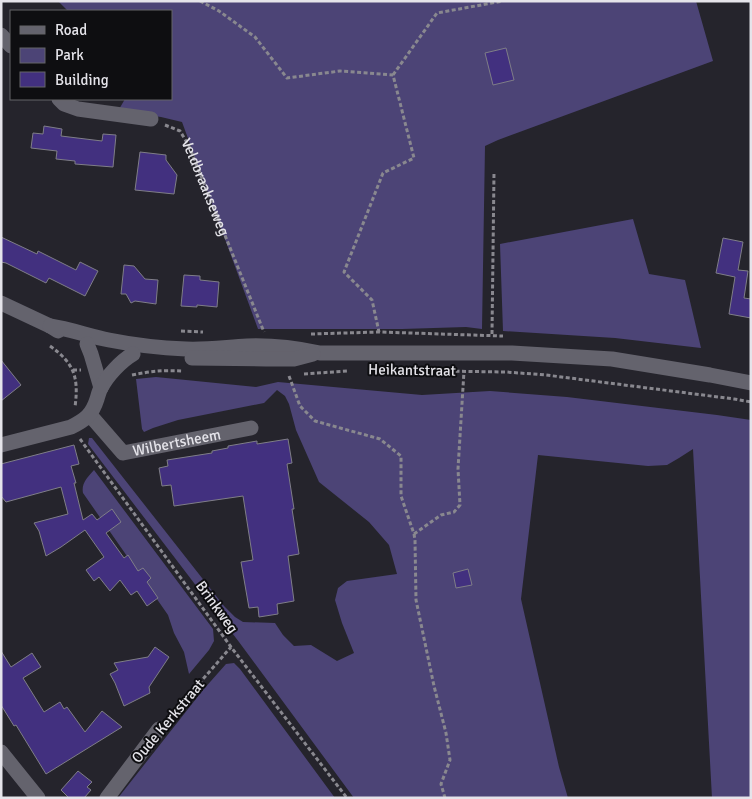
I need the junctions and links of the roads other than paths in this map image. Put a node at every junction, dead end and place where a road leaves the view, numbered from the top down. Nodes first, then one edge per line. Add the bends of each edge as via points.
1 (1, 35) edge
2 (10, 45) edge
3 (61, 100) edge
4 (151, 119) road end
5 (1, 303) edge
6 (50, 326) junction
7 (87, 344) junction
8 (320, 353) junction
9 (132, 354) junction
10 (103, 374) junction
11 (751, 383) edge
12 (90, 415) junction
13 (251, 428) dead end
14 (1, 445) edge
15 (160, 729) road end
16 (1, 752) edge
17 (38, 798) edge
18 (107, 798) edge

1 - 2 street
3 - 4 street via 78,110
5 - 6 street, Heikantstraat
6 - 7 street, Heikantstraat via 68,338
6 - 8 street, Heikantstraat via 112,341 157,347 265,346
7 - 9 street, Heikantstraat
7 - 10 street
8 - 9 street, Heikantstraat via 294,359 266,360
8 - 11 street, Heikantstraat via 512,353 612,359
9 - 10 street
10 - 12 street
12 - 13 street, Wilbertsheem via 124,453
12 - 14 street via 71,426
15 - 18 street, Oude Kerkstraat
16 - 17 street

